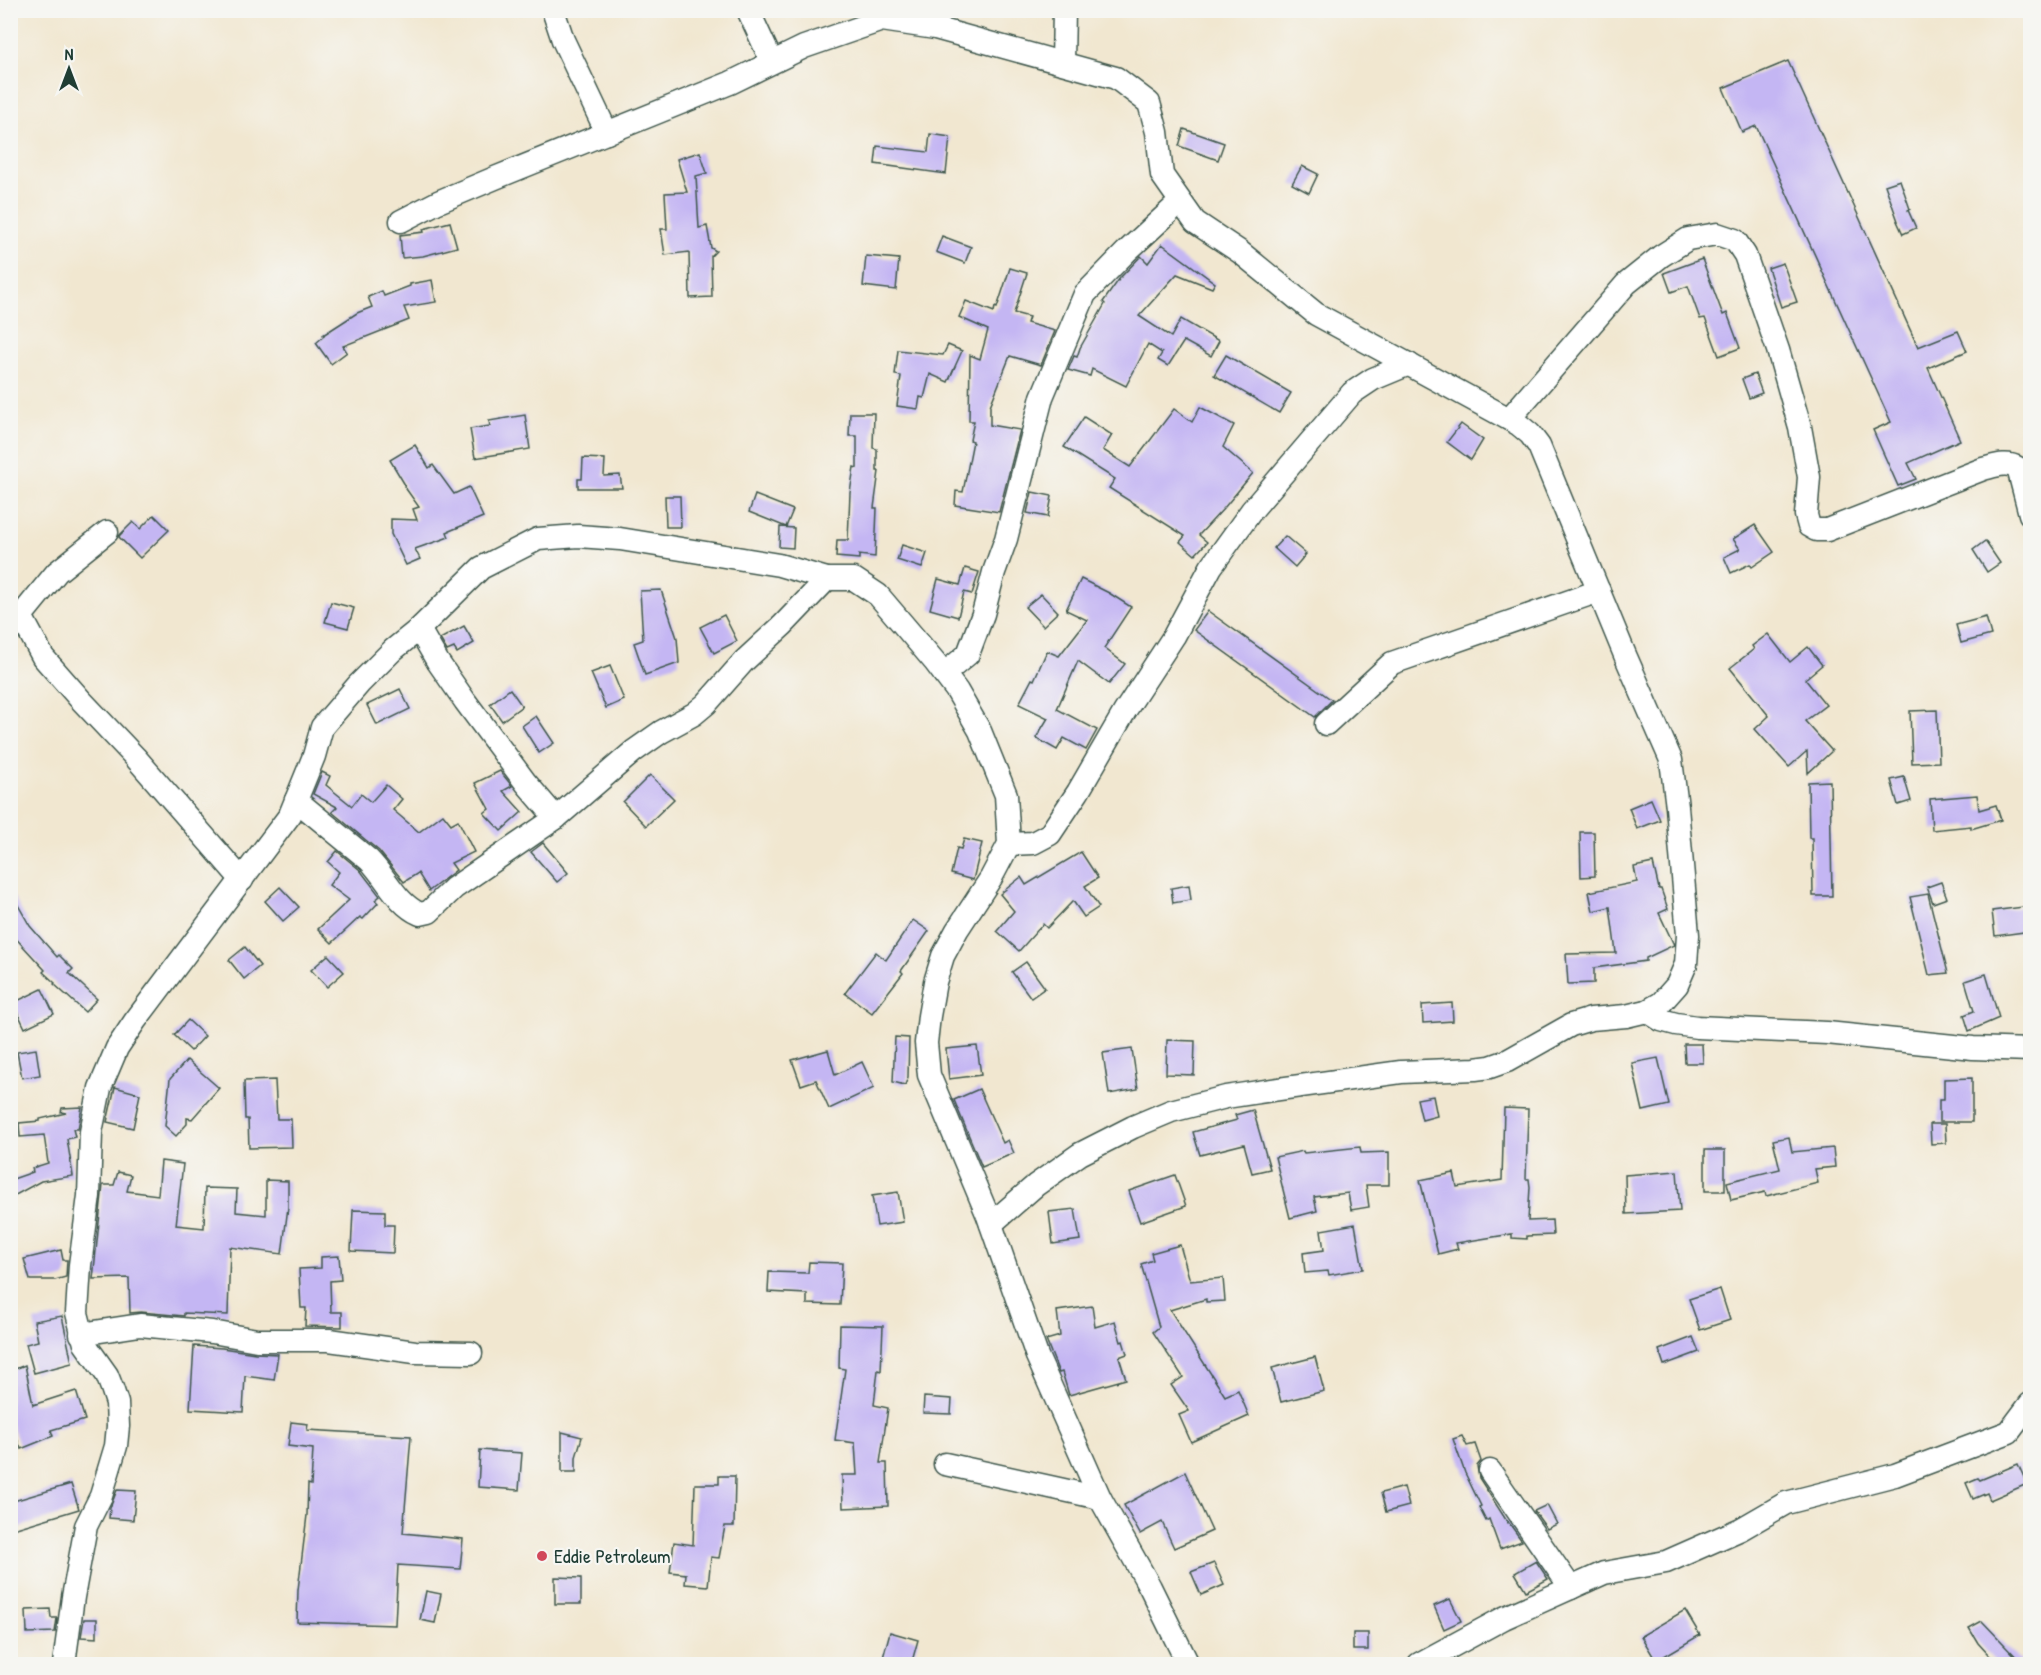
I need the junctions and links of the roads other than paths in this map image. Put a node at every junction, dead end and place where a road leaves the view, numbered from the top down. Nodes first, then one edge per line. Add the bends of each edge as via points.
1 (553, 10) edge
2 (748, 10) edge
3 (1064, 10) edge
4 (882, 15) edge
5 (772, 62) junction
6 (1063, 62) junction
7 (607, 133) junction
8 (1180, 202) junction
9 (401, 221) dead end
10 (1409, 364) junction
11 (1509, 419) junction
12 (2031, 514) edge
13 (107, 532) dead end
14 (827, 579) junction
15 (1599, 591) junction
16 (419, 629) junction
17 (944, 674) junction
18 (1326, 724) dead end
19 (296, 800) junction
20 (556, 818) junction
21 (1009, 844) junction
22 (242, 880) junction
23 (1647, 1011) junction
24 (2031, 1050) edge
25 (991, 1224) junction
26 (81, 1334) junction
27 (471, 1353) dead end
28 (2031, 1404) edge
29 (945, 1464) dead end
30 (1490, 1471) dead end
31 (1100, 1498) junction
32 (1571, 1588) junction
33 (64, 1665) edge
34 (1188, 1665) edge
35 (1419, 1665) edge

1 - 7 street
2 - 5 street
3 - 6 street
4 - 5 street
4 - 6 street
5 - 7 street
6 - 8 street via 1116,78 1149,103 1162,175
7 - 9 street
8 - 10 street via 1195,222 1240,252 1316,314
8 - 17 street via 1085,294 1042,397 983,614 968,654
10 - 11 street
10 - 21 street via 1352,393 1252,510 1211,567 1174,636 1050,834 1034,843
11 - 12 street via 1626,284 1688,239 1717,234 1735,240 1745,255 1778,350 1800,427 1809,477 1809,526 1827,530 1976,472 2007,464 2018,468
11 - 15 street via 1539,446
13 - 22 street via 57,572 21,616 43,657
14 - 16 street via 779,565 621,539 538,539 481,568
14 - 17 street via 854,579 878,595
14 - 20 street via 706,704 634,751
15 - 18 street via 1392,663
15 - 23 street via 1667,751 1674,780 1687,923 1686,964 1677,985 1662,1003
16 - 19 street via 359,684 322,727
16 - 20 street via 465,701
17 - 21 street via 980,731 1002,780
19 - 20 street via 369,860 405,904 420,914 429,912 454,888
19 - 22 street via 290,815
21 - 25 street via 943,956 928,1016 926,1043 936,1094
22 - 26 street via 129,1030 100,1088 91,1132 89,1196 80,1265 77,1313
23 - 24 street via 1661,1020 1697,1027
23 - 25 street via 1571,1025 1490,1067 1401,1072 1226,1097 1171,1111 1080,1154
25 - 31 street via 1037,1356
26 - 27 street via 140,1325 257,1340 329,1340 415,1352
26 - 33 street via 107,1375 117,1403 118,1426 101,1496 86,1526
28 - 32 street via 2009,1432 1894,1475 1786,1503 1741,1529 1666,1562 1604,1574
29 - 31 street
30 - 32 street
31 - 34 street
32 - 35 street via 1504,1618

